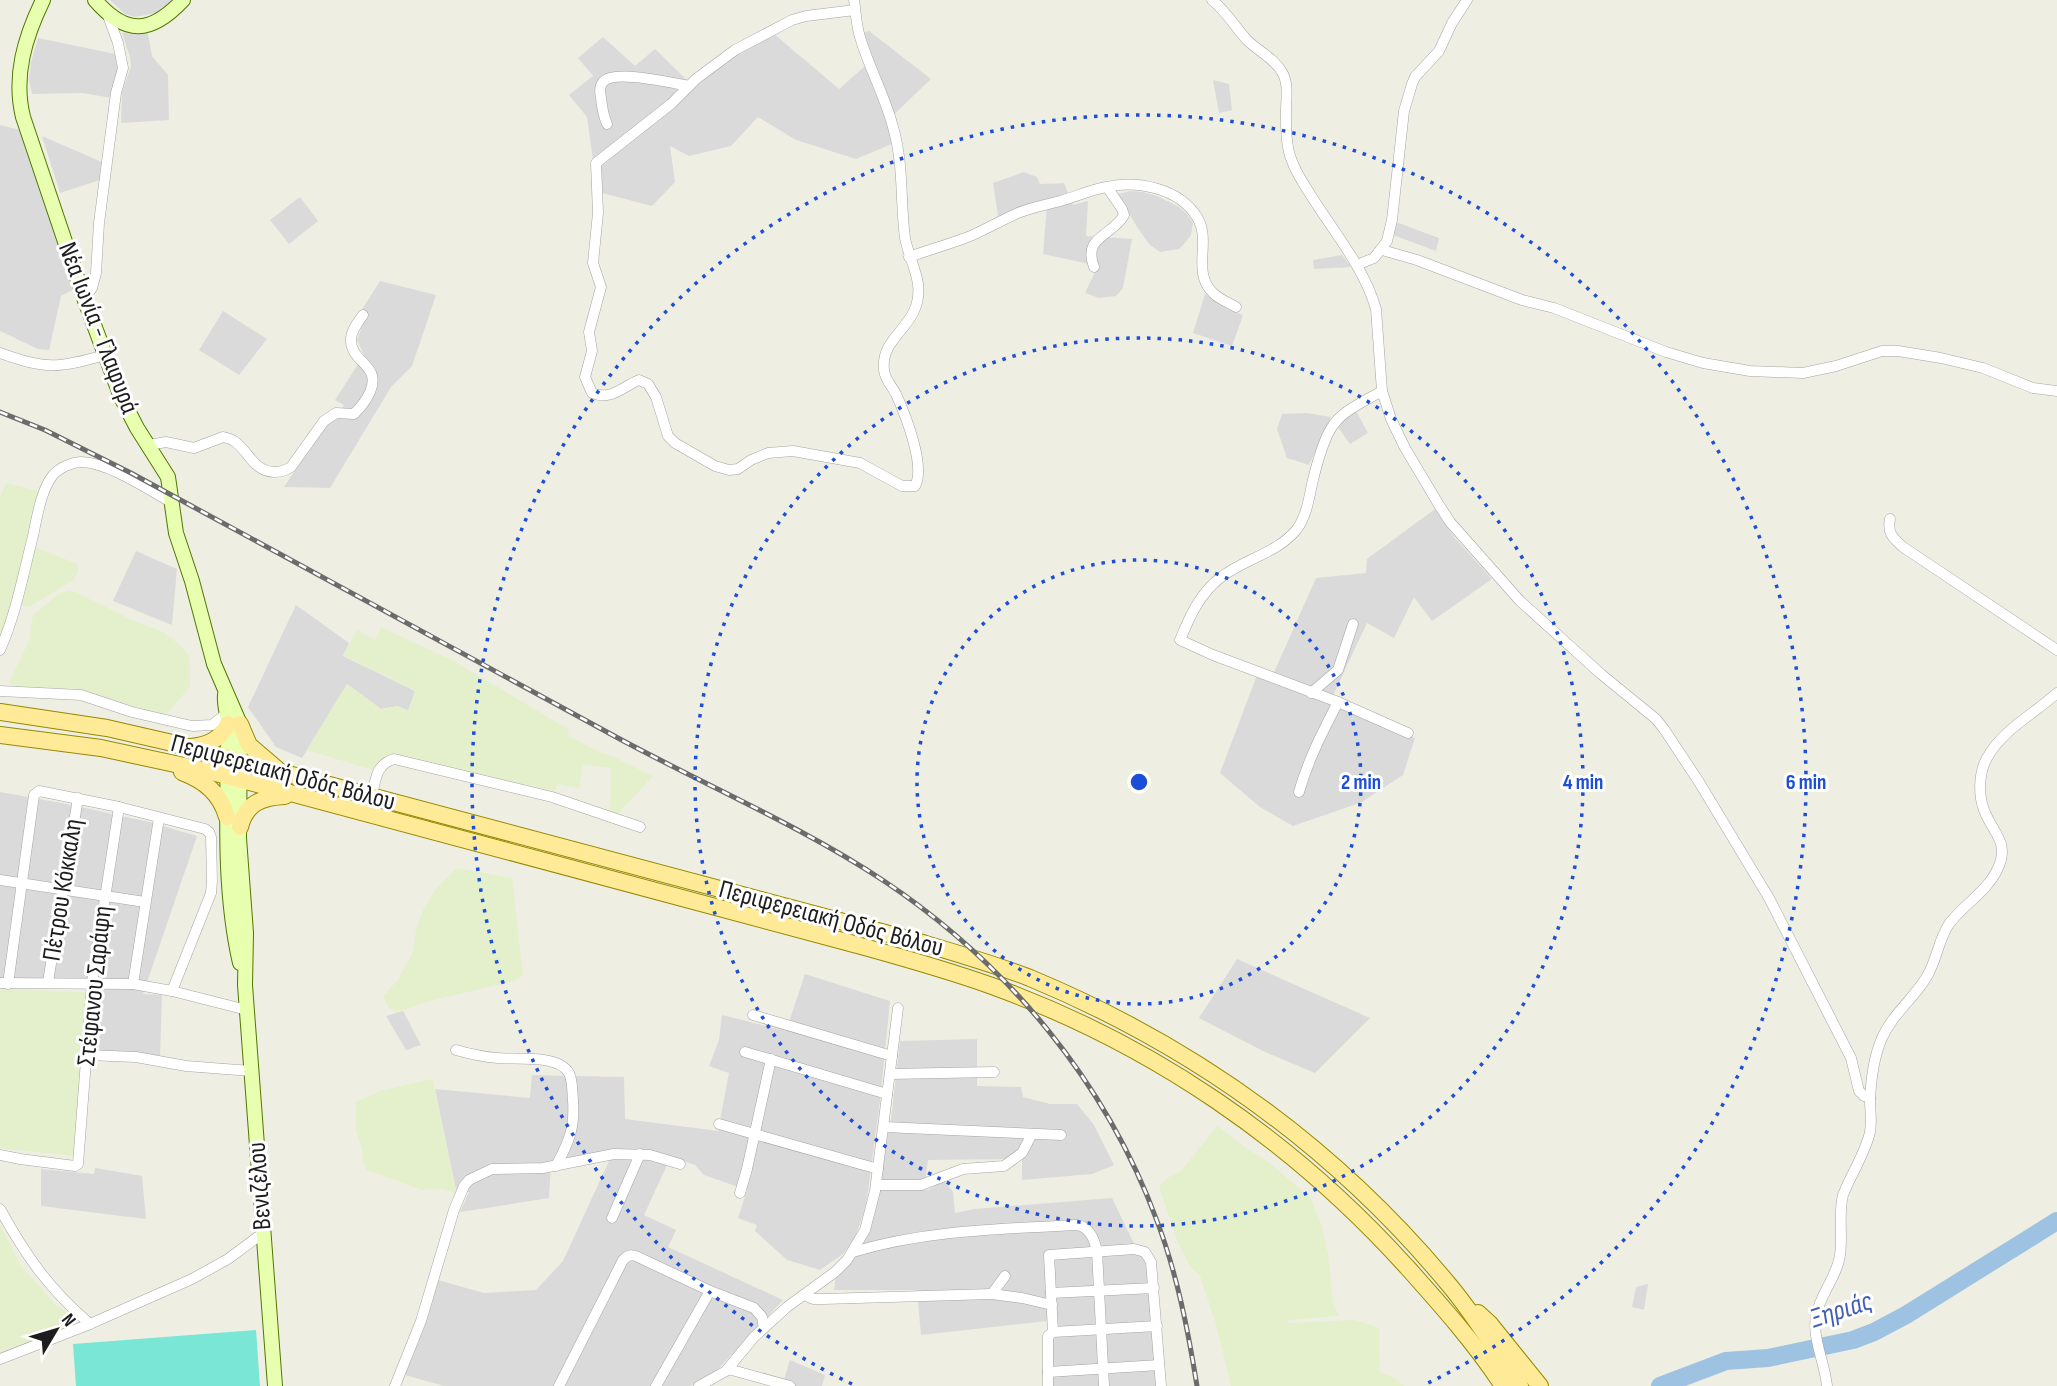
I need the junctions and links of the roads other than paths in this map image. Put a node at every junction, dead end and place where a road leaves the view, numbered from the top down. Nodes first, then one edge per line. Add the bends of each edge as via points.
1 (43, 0) edge
2 (95, 0) edge
3 (183, 0) edge
4 (1212, 0) edge
5 (1467, 0) edge
6 (855, 5) edge
7 (106, 12) junction
8 (689, 86) junction
9 (607, 124) dead end
10 (1107, 187) junction
11 (1382, 250) junction
12 (909, 257) junction
13 (1357, 265) junction
14 (1094, 267) dead end
15 (84, 298) junction
16 (1236, 307) dead end
17 (363, 315) dead end
18 (0, 353) edge
19 (105, 355) junction
20 (1382, 391) junction
21 (2057, 391) edge
22 (149, 445) junction
23 (171, 502) junction
24 (1890, 519) dead end
25 (1353, 624) dead end
26 (0, 650) edge
27 (2057, 650) edge
28 (0, 691) edge
29 (1311, 693) junction
30 (2057, 693) edge
31 (1338, 702) junction
32 (0, 712) edge
33 (232, 721) junction
34 (1408, 733) dead end
35 (0, 735) edge
36 (186, 747) junction
37 (151, 758) junction
38 (234, 761) junction
39 (285, 774) junction
40 (234, 778) junction
41 (1299, 792) dead end
42 (294, 795) junction
43 (372, 797) junction
44 (78, 798) junction
45 (119, 807) junction
46 (159, 818) junction
47 (233, 822) junction
48 (640, 827) dead end
49 (0, 880) edge
50 (20, 884) junction
51 (62, 891) junction
52 (104, 896) junction
53 (145, 902) junction
54 (48, 982) junction
55 (92, 983) junction
56 (4, 984) edge
57 (133, 984) junction
58 (172, 991) junction
59 (898, 1008) dead end
60 (247, 1010) junction
61 (753, 1015) dead end
62 (456, 1051) dead end
63 (745, 1052) dead end
64 (87, 1055) junction
65 (892, 1056) junction
66 (771, 1059) junction
67 (251, 1071) junction
68 (995, 1072) dead end
69 (890, 1074) junction
70 (887, 1094) junction
71 (1870, 1098) junction
72 (719, 1124) dead end
73 (884, 1127) junction
74 (1032, 1134) junction
75 (755, 1135) junction
76 (1061, 1135) dead end
77 (0, 1154) edge
78 (640, 1154) junction
79 (680, 1164) dead end
80 (556, 1166) junction
81 (878, 1169) junction
82 (876, 1185) junction
83 (740, 1193) dead end
84 (0, 1209) edge
85 (612, 1218) dead end
86 (264, 1233) junction
87 (1097, 1251) junction
88 (853, 1252) junction
89 (1005, 1276) dead end
90 (1154, 1288) junction
91 (1452, 1288) junction
92 (1099, 1290) junction
93 (710, 1291) junction
94 (1051, 1293) junction
95 (992, 1294) junction
96 (804, 1295) junction
97 (1439, 1304) junction
98 (1052, 1305) junction
99 (90, 1324) junction
100 (1157, 1326) junction
101 (764, 1328) junction
102 (1101, 1330) junction
103 (1053, 1332) junction
104 (0, 1359) edge
105 (1159, 1366) junction
106 (728, 1369) junction
107 (1103, 1369) junction
108 (1048, 1372) junction
109 (275, 1386) edge
110 (395, 1386) edge
111 (559, 1386) edge
112 (656, 1386) edge
113 (699, 1386) edge
114 (790, 1386) edge
115 (1048, 1386) edge
116 (1104, 1386) edge
117 (1161, 1386) edge
118 (1491, 1386) edge
119 (1503, 1386) edge
120 (1520, 1386) edge
121 (1540, 1386) edge
122 (1827, 1386) edge

1 - 15 main road, Νέα Ιωνία - Γλαφυρά via 22,59 20,104
2 - 7 main road
3 - 7 main road via 162,18 136,26 120,23
4 - 13 street via 1284,74 1291,160
5 - 11 street via 1439,51 1415,77 1408,93 1392,220
6 - 8 street via 792,20 735,50
6 - 12 street via 858,33 894,130
7 - 15 street via 124,68 116,93 96,273
8 - 9 street via 609,78 600,92
8 - 12 street via 596,163 593,263 601,287 585,372 592,393 610,395 644,381 653,389 668,436 723,469 738,469 768,453 793,451 860,463 902,486 915,486 915,446 884,368 889,346 915,311 918,286
10 - 12 street via 1020,212
10 - 14 street via 1124,215 1095,242
10 - 16 street via 1147,186 1190,208 1201,225 1203,279 1212,292
11 - 13 street
11 - 21 street via 1703,363 1803,373 1882,351 1898,351 1941,358 2033,388
13 - 20 street via 1376,309
15 - 19 main road, Νέα Ιωνία - Γλαφυρά
17 - 22 street via 351,341 373,375 366,400 354,414 336,414 324,421 285,471 261,469 236,443 223,437 194,448 166,442
18 - 19 street via 39,366
19 - 22 main road, Νέα Ιωνία - Γλαφυρά via 127,409
20 - 29 street via 1331,427 1296,530 1212,585 1180,640
20 - 71 street via 1405,447 1450,522 1520,601 1656,719 1673,741 1769,898 1851,1058 1860,1091
22 - 23 main road, Νέα Ιωνία - Γλαφυρά via 168,477
23 - 26 street via 93,464 77,463 56,472 40,508 11,625
23 - 33 main road, Νέα Ιωνία - Γλαφυρά via 214,664 235,709
24 - 27 street via 1890,533 1903,547
25 - 29 street via 1338,670
28 - 33 street via 82,695 192,726
29 - 31 street
30 - 71 street via 2003,738 1983,765 1980,792 1983,809 2001,842 1999,866 1949,925 1934,965 1883,1036
31 - 34 street
31 - 41 street
32 - 36 main road, Περιφερειακή Οδός Βόλου
33 - 36 main road via 213,742
33 - 38 main road, Νέα Ιωνία - Γλαφυρά
33 - 39 main road via 254,750
35 - 37 main road, Περιφερειακή Οδός Βόλου
36 - 38 main road, Περιφερειακή Οδός Βόλου
37 - 40 main road, Περιφερειακή Οδός Βόλου
37 - 47 main road via 210,787
38 - 39 main road, Περιφερειακή Οδός Βόλου
38 - 40 main road, Νέα Ιωνία - Γλαφυρά
39 - 43 main road, Περιφερειακή Οδός Βόλου
40 - 42 main road, Περιφερειακή Οδός Βόλου
40 - 47 main road, Βενιζέλου
42 - 47 main road via 265,798
42 - 97 main road, Περιφερειακή Οδός Βόλου via 862,946 981,982 1049,1009 1145,1056 1249,1123 1344,1202
43 - 48 street via 379,769 394,760 552,797
43 - 91 main road, Περιφερειακή Οδός Βόλου via 919,942 1029,978 1084,1003 1213,1072 1263,1107 1368,1197
44 - 45 street
44 - 50 street via 39,791 34,795
44 - 51 street, Πέτρου Κόκκαλη
45 - 46 street
45 - 52 street, Στέφανου Σαράφη
46 - 53 street
46 - 58 street via 205,829 211,837 211,893
47 - 60 main road, Βενιζέλου via 246,933
49 - 50 street
50 - 51 street
50 - 56 street
51 - 52 street
51 - 54 street, Πέτρου Κόκκαλη
52 - 53 street
52 - 55 street, Στέφανου Σαράφη
53 - 57 street
54 - 55 street
54 - 56 street
55 - 57 street
55 - 64 street, Στέφανου Σαράφη
57 - 58 street
58 - 60 street
59 - 65 street
60 - 67 main road, Βενιζέλου
61 - 65 street
62 - 80 street via 543,1060 567,1070 574,1117 569,1143
63 - 66 street
64 - 67 street
64 - 77 street, Στέφανου Σαράφη via 78,1165
65 - 69 street
66 - 70 street
66 - 75 street
67 - 86 main road, Βενιζέλου
68 - 69 street
69 - 70 street
70 - 73 street
71 - 122 street via 1871,1129 1841,1204 1839,1263 1818,1307 1815,1326
72 - 75 street
73 - 74 street
73 - 81 street
74 - 76 street
74 - 82 street via 1020,1156 1001,1167 963,1169 921,1185
75 - 81 street
75 - 83 street
78 - 79 street
78 - 80 street via 605,1155
78 - 85 street
80 - 110 street via 492,1168 464,1186
81 - 82 street
82 - 88 street via 868,1221
84 - 99 street via 40,1274
86 - 99 street via 206,1272
86 - 109 main road, Βενιζέλου
87 - 88 street via 1090,1233 1077,1225 953,1232
87 - 90 street via 1145,1252 1152,1262
87 - 92 street
87 - 94 street via 1049,1255
88 - 96 street
89 - 95 street
90 - 92 street
90 - 100 street
91 - 120 main road, Περιφερειακή Οδός Βόλου
91 - 121 main road via 1490,1324
92 - 94 street
92 - 102 street
93 - 101 street via 757,1310
93 - 111 street via 628,1256
93 - 112 street
94 - 98 street
95 - 96 street via 823,1299
95 - 98 street
96 - 101 street
97 - 118 main road
97 - 119 main road, Περιφερειακή Οδός Βόλου
98 - 103 street
99 - 104 street
100 - 102 street
100 - 105 street
101 - 106 street
102 - 103 street
102 - 107 street
103 - 108 street via 1048,1336
105 - 107 street
105 - 117 street
106 - 113 street
106 - 114 street
107 - 108 street
107 - 116 street
108 - 115 street

